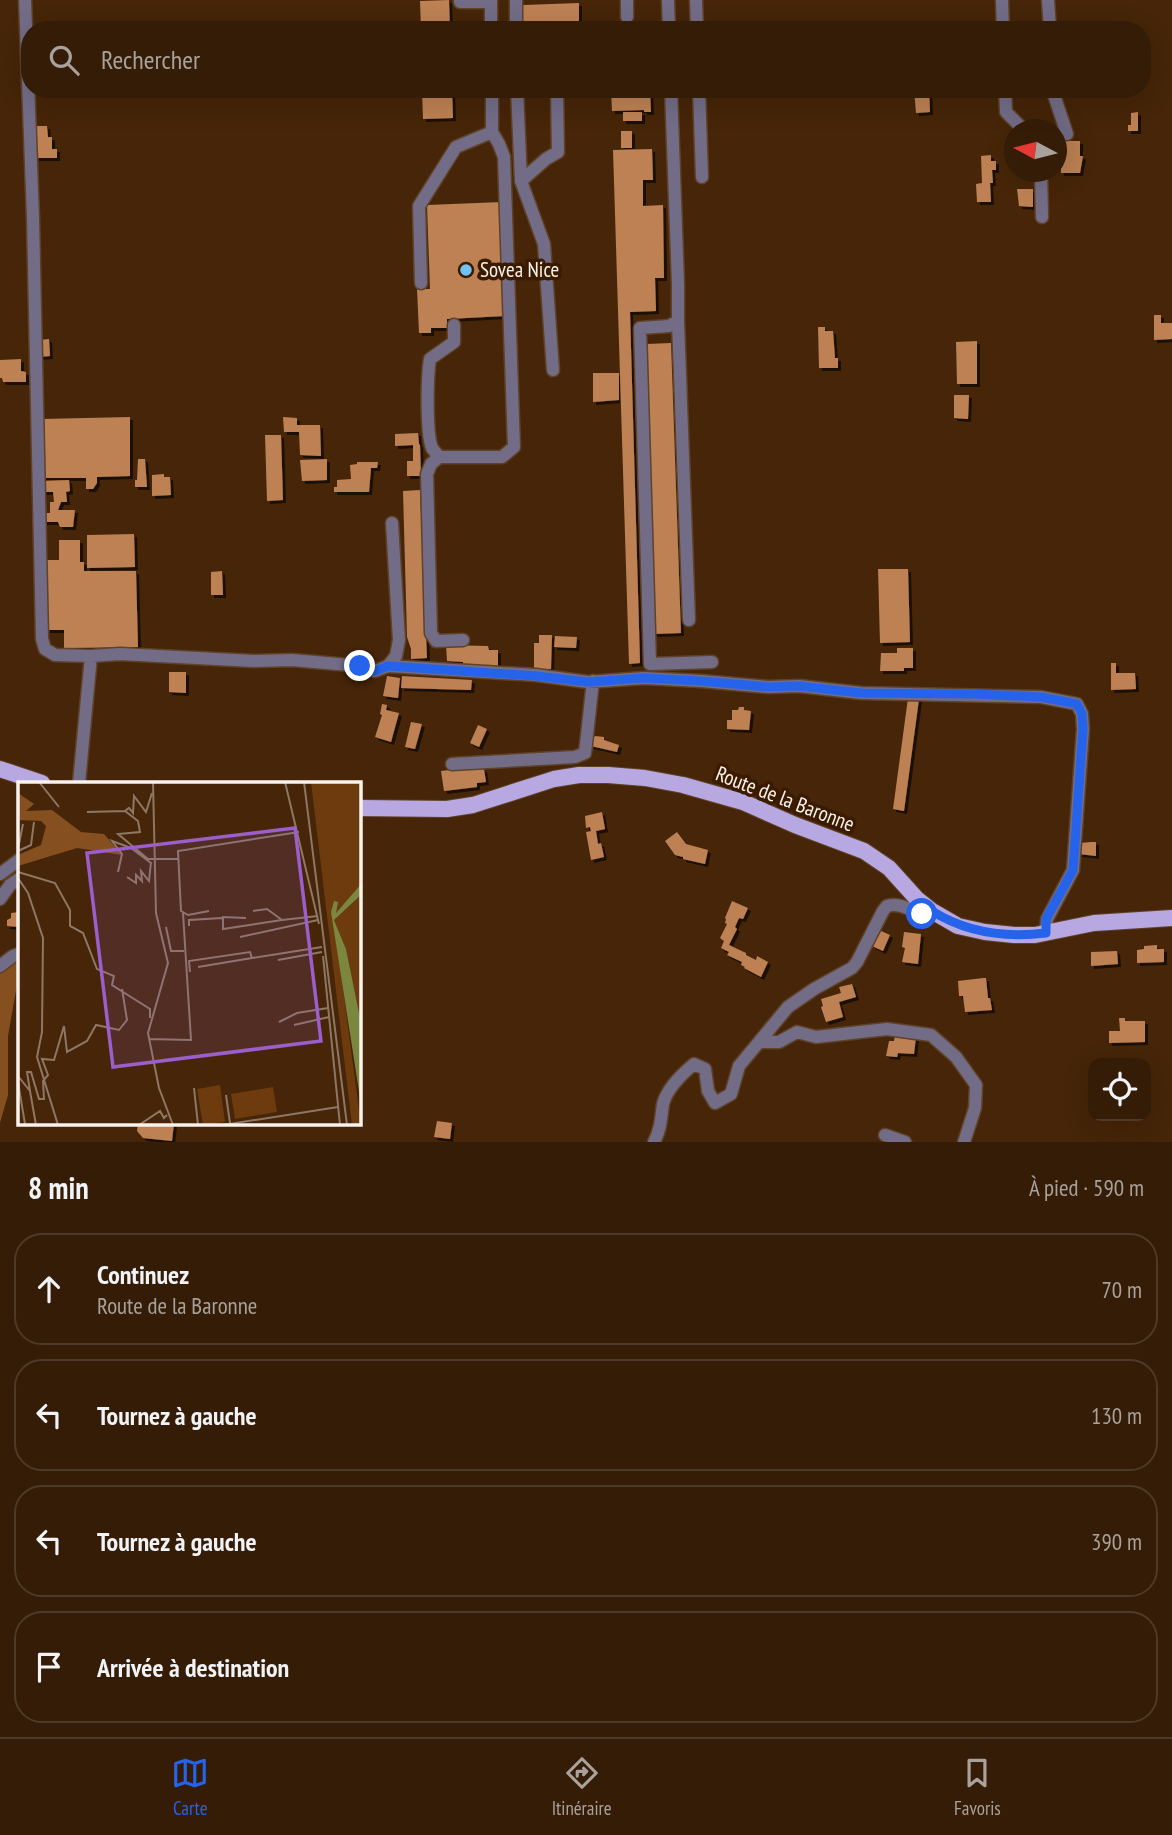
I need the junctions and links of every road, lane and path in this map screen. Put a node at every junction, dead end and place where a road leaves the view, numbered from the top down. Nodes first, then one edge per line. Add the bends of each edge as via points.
1 (25, 0) edge
2 (460, 0) edge
3 (516, 0) edge
4 (626, 0) edge
5 (668, 0) edge
6 (696, 0) edge
7 (1002, 0) edge
8 (1048, 0) edge
9 (491, 1) edge
10 (627, 17) dead end
11 (26, 21) edge
12 (491, 21) edge
13 (516, 21) edge
14 (669, 21) edge
15 (697, 21) edge
16 (1003, 21) edge
17 (1049, 21) edge
18 (29, 98) edge
19 (492, 98) edge
20 (517, 98) edge
21 (556, 98) edge
22 (671, 98) edge
23 (699, 98) edge
24 (1005, 98) edge
25 (1055, 98) edge
26 (1013, 119) edge
27 (1061, 119) edge
28 (492, 132) junction
29 (702, 177) dead end
30 (521, 181) junction
31 (1041, 182) edge
32 (1042, 217) dead end
33 (421, 283) dead end
34 (678, 321) junction
35 (454, 325) dead end
36 (553, 370) dead end
37 (439, 457) junction
38 (392, 523) dead end
39 (689, 620) dead end
40 (463, 640) dead end
41 (91, 656) junction
42 (712, 662) dead end
43 (388, 666) junction
44 (593, 681) junction
45 (452, 764) dead end
46 (0, 769) edge
47 (38, 782) edge
48 (79, 782) edge
49 (360, 808) edge
50 (18, 861) edge
51 (0, 874) edge
52 (18, 880) edge
53 (0, 899) edge
54 (932, 911) junction
55 (1172, 918) edge
56 (1046, 933) junction
57 (18, 954) edge
58 (0, 966) edge
59 (759, 1042) junction
60 (885, 1135) dead end
61 (654, 1142) edge
62 (905, 1142) edge
63 (964, 1142) edge

1 - 11 street
2 - 9 street
3 - 13 street
4 - 10 street
5 - 14 street
6 - 15 street
7 - 16 street
8 - 17 street
9 - 12 street
18 - 41 street via 42,639 55,655
19 - 28 street
20 - 30 street
21 - 30 street via 558,152
22 - 34 street
23 - 29 street
24 - 26 street via 1006,112
25 - 27 street
28 - 33 street via 456,147 419,206
28 - 37 street via 504,157 514,447 502,457
30 - 36 street via 544,244
31 - 32 street
34 - 39 street
34 - 42 street via 640,328 650,664
35 - 37 street via 454,342 430,359 428,373 430,434
37 - 40 street via 427,474 431,633 436,641
38 - 43 street via 398,640 396,656
41 - 43 street via 292,660 375,671
41 - 48 street
43 - 44 street
44 - 45 street via 585,753
44 - 56 street via 644,678 861,693 1041,697 1077,704 1083,729 1073,870 1046,919
46 - 47 main road
49 - 54 main road, Route de la Baronne via 473,805 579,775 671,782 743,802 864,851 890,868
50 - 51 street
52 - 53 street
54 - 56 main road, Route de la Baronne via 958,926 985,932
54 - 59 street via 922,914 900,904 887,906 852,968 788,1007
55 - 56 main road, Route de la Baronne via 1094,923
57 - 58 street
59 - 61 street via 739,1066 731,1094 715,1103 705,1069 694,1064 680,1076 664,1100
59 - 63 street via 779,1042 797,1032 816,1037 887,1029 930,1035 956,1057 976,1085 975,1108
60 - 62 street

